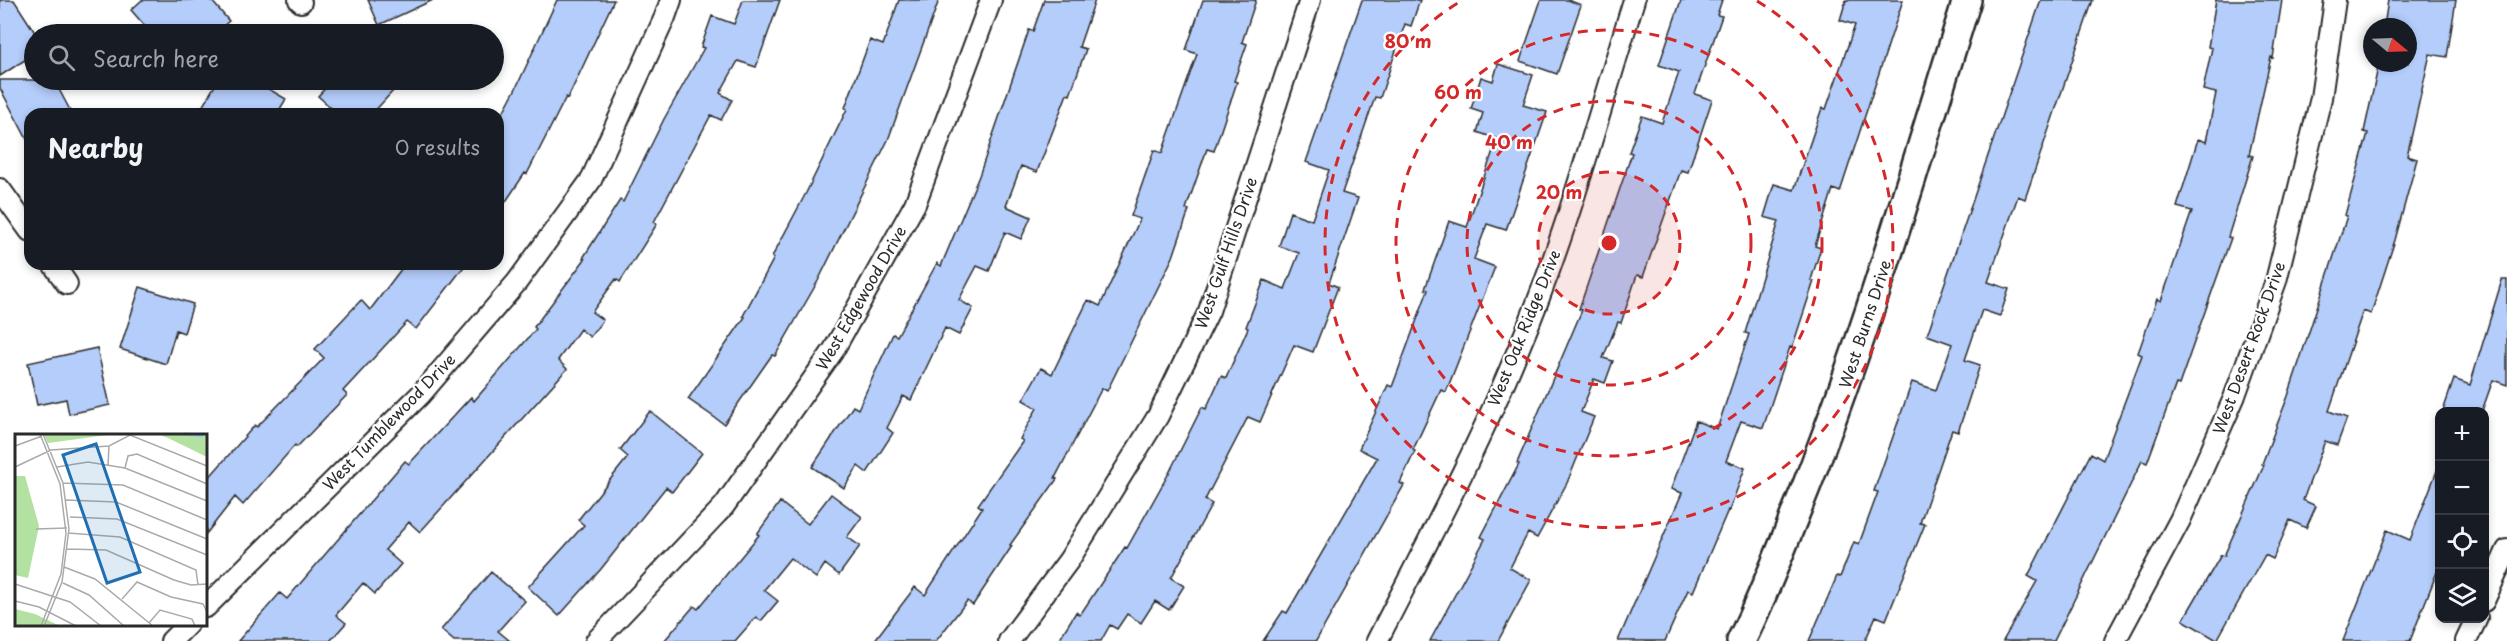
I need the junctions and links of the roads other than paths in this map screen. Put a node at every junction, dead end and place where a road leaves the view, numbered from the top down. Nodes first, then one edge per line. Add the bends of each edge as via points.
1 (670, 0) edge
2 (991, 0) edge
3 (1310, 0) edge
4 (1634, 0) edge
5 (1967, 0) edge
6 (2335, 0) edge
7 (0, 189) edge
8 (24, 223) edge
9 (57, 270) edge
10 (67, 284) dead end
11 (2507, 550) edge
12 (2489, 590) edge
13 (207, 606) edge
14 (2474, 623) edge
15 (186, 626) edge
16 (171, 641) edge
17 (596, 641) edge
18 (1009, 641) edge
19 (1377, 641) edge
20 (1741, 641) edge
21 (2115, 641) edge
22 (2466, 641) edge

1 - 13 street, West Tumblewood Drive via 591,180 517,282 420,395
2 - 17 street, West Edgewood Drive via 915,204 833,351 724,506
3 - 18 street, West Gulf Hills Drive via 1209,311 1158,416 1069,560
4 - 19 street, West Oak Ridge Drive via 1564,224 1519,349 1458,484
5 - 20 street, West Burns Drive via 1855,360
6 - 21 street, West Desert Rock Drive via 2321,98 2276,281 2234,398 2180,520
7 - 8 street
9 - 10 street
11 - 12 street
14 - 22 street
15 - 16 street

